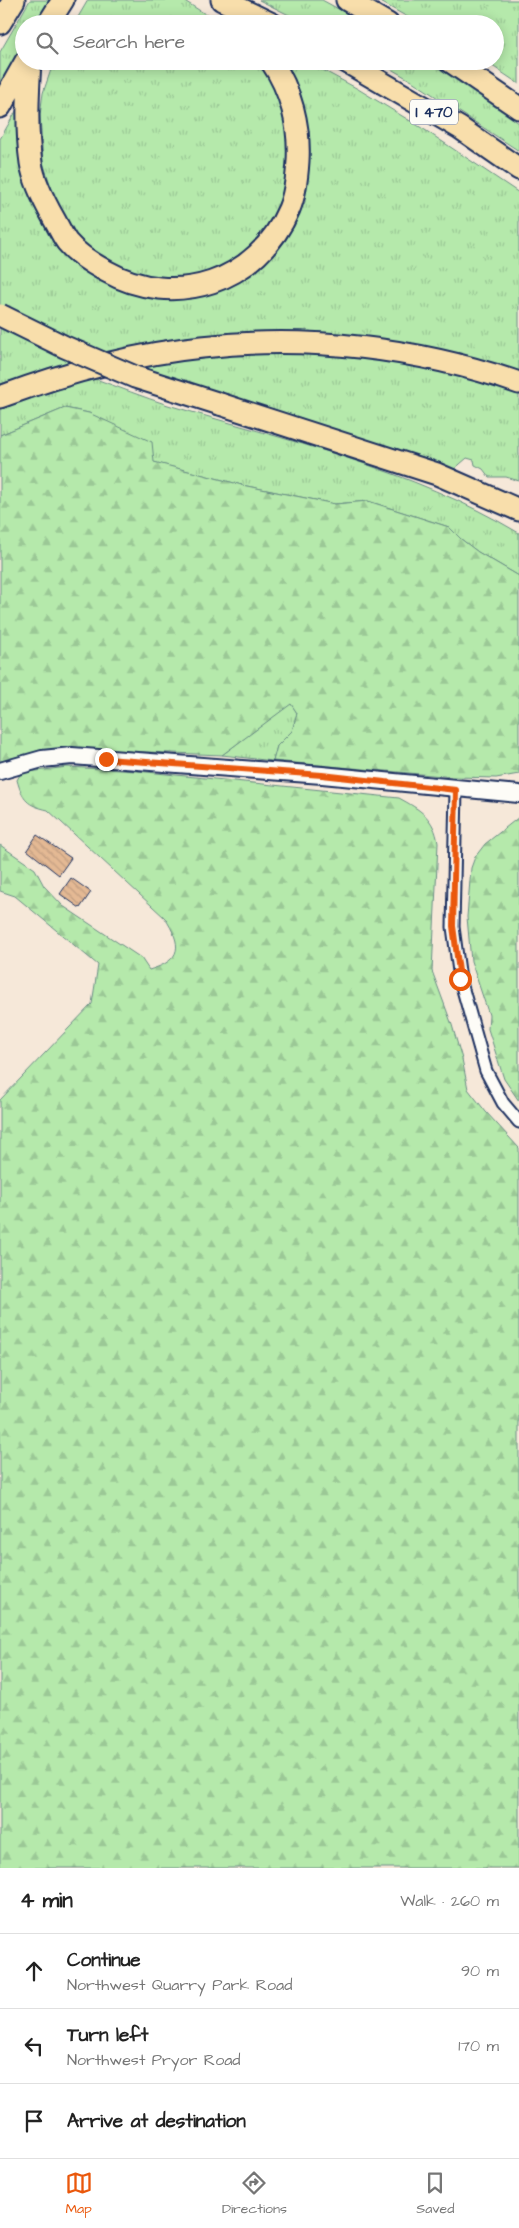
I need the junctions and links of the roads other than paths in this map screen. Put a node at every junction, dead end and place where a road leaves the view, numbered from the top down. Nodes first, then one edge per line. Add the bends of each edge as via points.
1 (14, 0) edge
2 (63, 0) edge
3 (210, 0) edge
4 (222, 0) edge
5 (347, 0) edge
6 (54, 15) edge
7 (228, 15) edge
8 (253, 15) edge
9 (373, 15) edge
10 (0, 23) edge
11 (21, 70) edge
12 (29, 70) edge
13 (277, 70) edge
14 (360, 70) edge
15 (463, 70) edge
16 (0, 107) edge
17 (519, 108) edge
18 (519, 169) edge
19 (0, 315) edge
20 (519, 383) edge
21 (0, 397) edge
22 (469, 488) junction
23 (519, 510) edge
24 (519, 521) edge
25 (0, 771) edge
26 (519, 782) edge
27 (456, 790) junction
28 (519, 794) edge
29 (519, 1122) edge

1 - 10 highway
2 - 6 highway
3 - 7 highway
4 - 8 highway
5 - 9 highway
11 - 16 highway
12 - 13 highway via 27,112 31,165 46,205 67,242 90,262 121,279 158,289 193,288 235,270 256,257 274,236 290,208 299,144 295,112
14 - 18 highway, I 470 via 460,128
15 - 17 highway
19 - 22 highway, bridge via 65,348 135,376 437,474
20 - 21 highway via 455,363 393,351 331,344 259,343 143,356 73,372
22 - 23 highway
22 - 24 highway
25 - 27 main road via 42,759 72,756 322,775
26 - 27 main road
27 - 28 main road
27 - 29 street via 453,926 460,979 486,1071 503,1103

